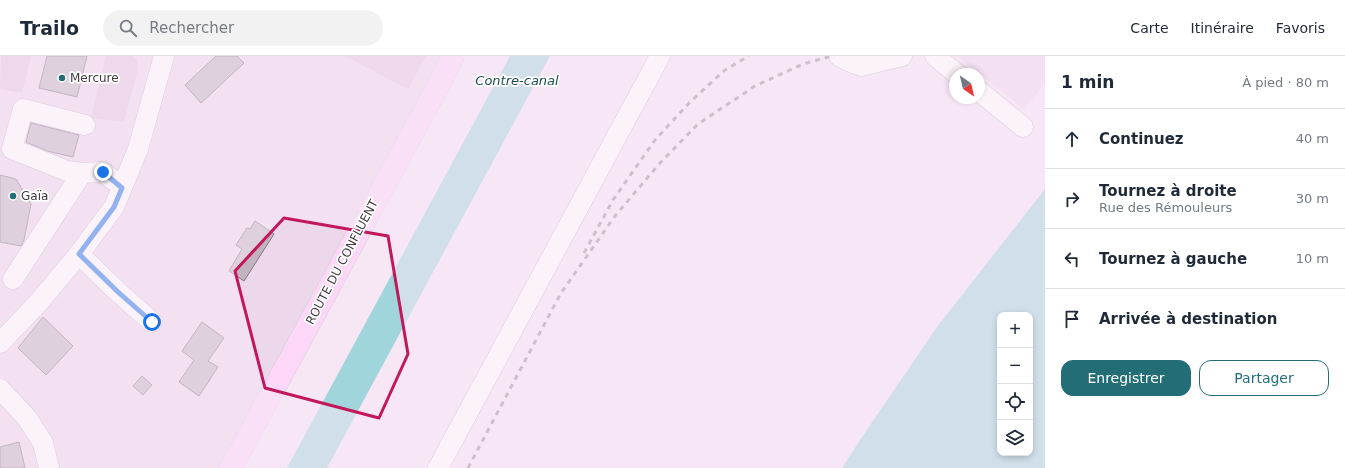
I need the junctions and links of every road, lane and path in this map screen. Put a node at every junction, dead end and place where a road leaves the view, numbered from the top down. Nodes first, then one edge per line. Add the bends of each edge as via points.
1 (164, 56) edge
2 (453, 56) edge
3 (660, 56) edge
4 (839, 56) edge
5 (902, 56) edge
6 (935, 56) edge
7 (950, 68) edge
8 (985, 97) edge
9 (85, 125) dead end
10 (1023, 126) dead end
11 (82, 173) junction
12 (122, 188) junction
13 (79, 254) junction
14 (13, 279) dead end
15 (152, 322) dead end
16 (0, 343) edge
17 (0, 389) edge
18 (49, 468) edge
19 (231, 468) edge
20 (438, 468) edge

1 - 12 street via 138,149
2 - 19 main road, ROUTE DU CONFLUENT
3 - 20 street
4 - 5 street via 861,66
6 - 7 street
8 - 10 street
9 - 11 street via 23,109 12,149 67,171
11 - 12 street via 103,172
11 - 14 street
12 - 13 street via 114,207
13 - 15 street
13 - 16 street
17 - 18 street via 27,418 43,443

